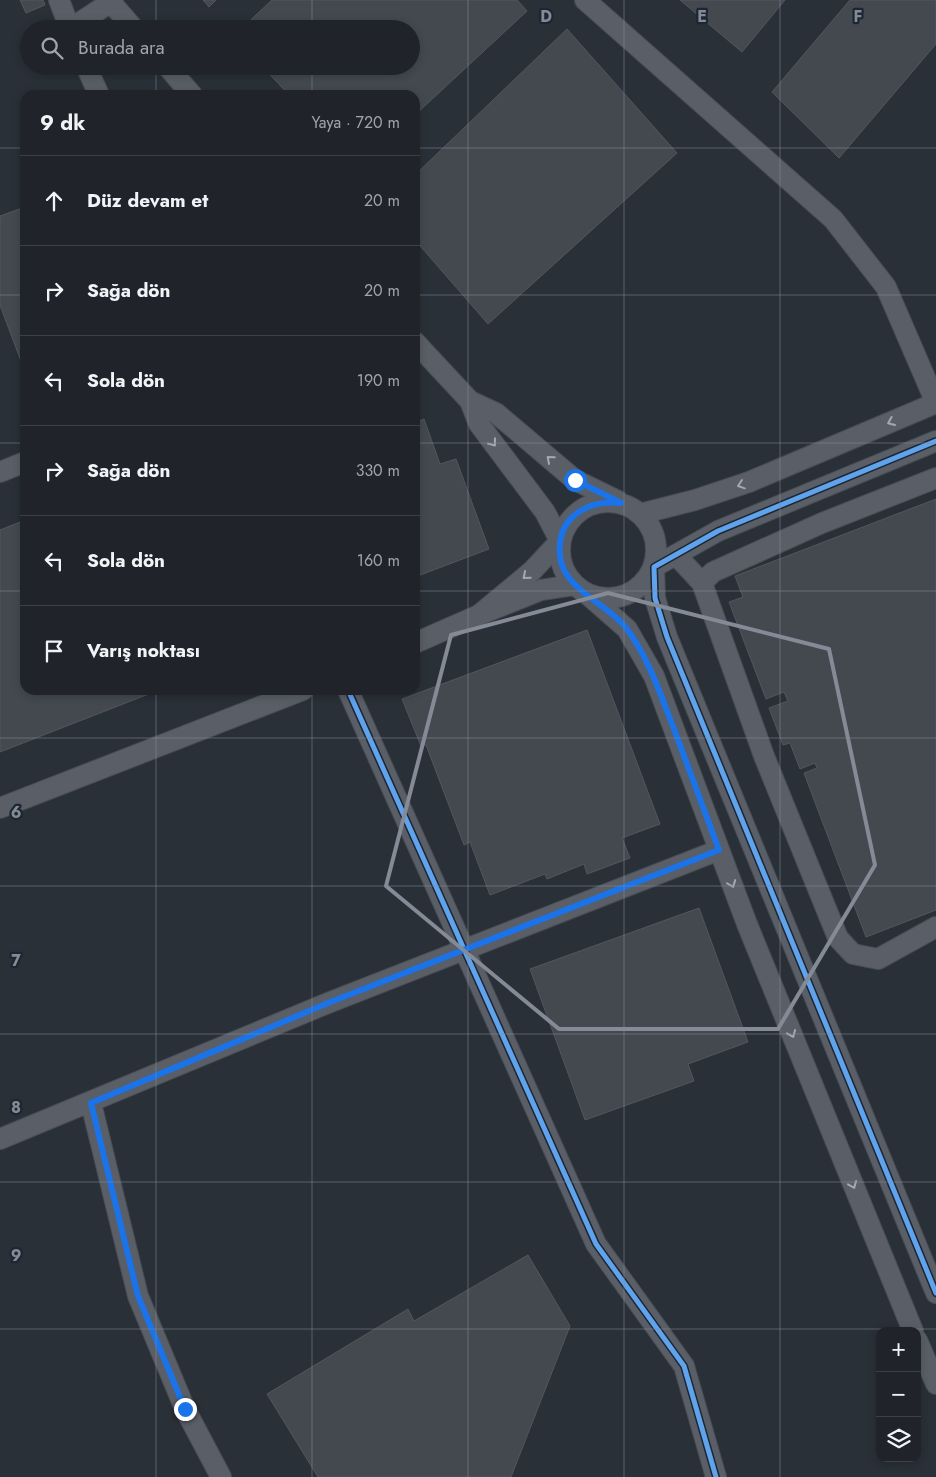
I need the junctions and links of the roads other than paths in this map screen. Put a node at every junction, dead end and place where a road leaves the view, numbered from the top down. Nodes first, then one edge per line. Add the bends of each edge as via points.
1 (59, 0) edge
2 (585, 0) edge
3 (110, 1) edge
4 (67, 20) edge
5 (83, 20) edge
6 (126, 20) edge
7 (90, 75) edge
8 (175, 75) edge
9 (97, 90) edge
10 (188, 90) edge
11 (420, 347) edge
12 (470, 401) junction
13 (936, 403) edge
14 (936, 441) edge
15 (20, 464) edge
16 (0, 472) edge
17 (936, 478) edge
18 (621, 503) junction
19 (640, 514) junction
20 (560, 541) junction
21 (676, 554) junction
22 (654, 567) junction
23 (702, 583) junction
24 (581, 590) junction
25 (479, 615) junction
26 (420, 641) edge
27 (290, 695) edge
28 (350, 695) edge
29 (0, 808) edge
30 (719, 850) junction
31 (936, 927) edge
32 (464, 950) junction
33 (91, 1103) junction
34 (0, 1139) edge
35 (936, 1293) edge
36 (911, 1327) edge
37 (921, 1349) edge
38 (936, 1384) edge
39 (221, 1477) edge
40 (716, 1477) edge

1 - 4 street
2 - 13 street via 833,219 886,287
3 - 5 street
3 - 6 street
7 - 9 street
8 - 10 street
11 - 12 street
18 -> 12 street via 575,480 496,413
12 -> 20 street via 479,424 545,512
13 -> 19 street via 749,482
14 - 21 street via 718,531
15 - 16 street
17 - 23 street via 822,523 713,572
18 - 19 street
18 - 20 street via 589,505 576,513 565,526
19 - 22 street via 654,535 657,551
20 - 24 street via 564,572
20 -> 25 street via 532,570
21 - 22 street
21 - 23 street
22 - 24 street via 634,591 619,598 603,598
22 - 35 street via 655,598 667,638
23 - 31 street via 764,756 838,938 853,954 878,959
24 - 25 street via 541,590
24 - 30 street via 627,629 654,676
25 - 26 street
27 - 29 street
28 - 32 street
30 - 32 street
30 -> 36 street
32 - 33 street via 328,1003
32 - 40 street via 596,1244 684,1366
33 - 34 street
33 - 39 street via 138,1296 185,1409
37 - 38 street

